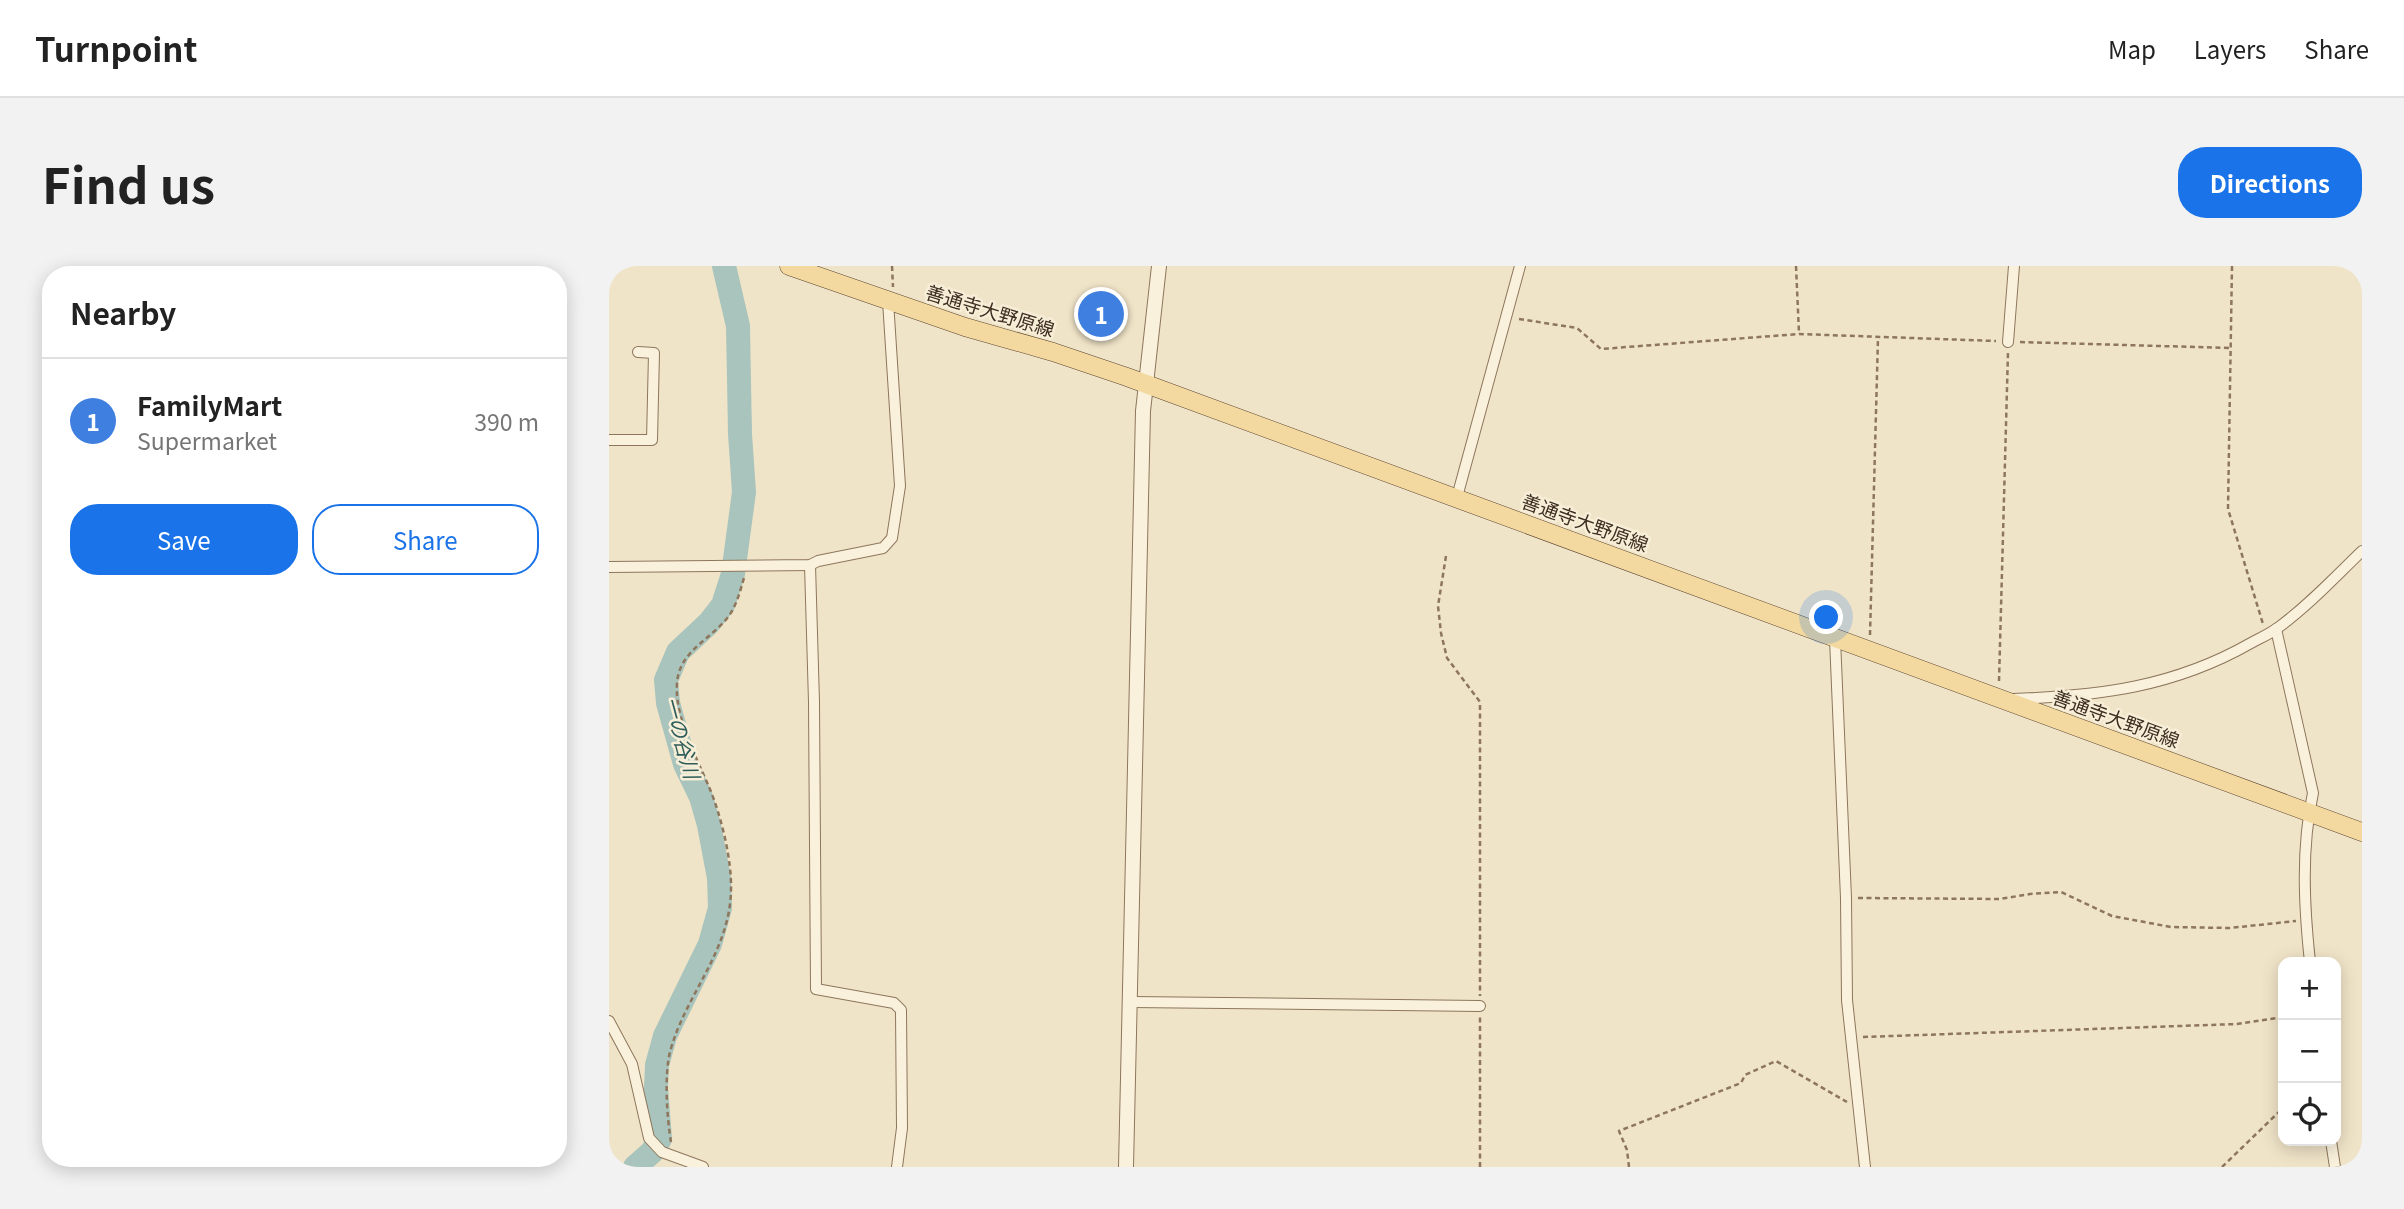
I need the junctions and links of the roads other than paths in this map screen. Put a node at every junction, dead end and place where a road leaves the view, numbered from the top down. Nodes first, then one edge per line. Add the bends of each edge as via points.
1 (789, 266) edge
2 (1159, 266) edge
3 (1520, 266) edge
4 (2014, 266) edge
5 (888, 301) junction
6 (2008, 342) road end
7 (638, 352) dead end
8 (1145, 384) junction
9 (609, 440) edge
10 (1457, 498) junction
11 (2362, 551) edge
12 (810, 565) junction
13 (609, 566) edge
14 (2271, 632) junction
15 (1835, 639) junction
16 (1999, 699) junction
17 (2309, 811) junction
18 (2362, 832) edge
19 (2310, 957) edge
20 (1131, 1002) junction
21 (1480, 1006) road end
22 (609, 1021) edge
23 (2332, 1146) edge
24 (703, 1167) edge
25 (897, 1167) edge
26 (1126, 1167) edge
27 (1865, 1167) edge
28 (2335, 1167) edge

1 - 5 main road, 善通寺大野原線
2 - 8 street
3 - 10 street
4 - 6 street
5 - 8 main road, 善通寺大野原線
5 - 12 street via 900,486 892,538 883,548
7 - 9 street via 654,353 652,440
8 - 10 main road, 善通寺大野原線
8 - 20 street
10 - 15 main road, 善通寺大野原線
11 - 14 street
12 - 13 street
12 - 25 street via 816,989 894,1003 901,1010 902,1128
14 - 16 street via 2200,668 2141,687 2091,695
14 - 17 street via 2313,793
15 - 16 main road, 善通寺大野原線
15 - 27 street via 1847,1000
16 - 17 main road, 善通寺大野原線
17 - 18 main road, 善通寺大野原線
17 - 19 street via 2304,885
20 - 21 street
20 - 26 street
22 - 24 street via 632,1064 649,1138 662,1152
23 - 28 street

